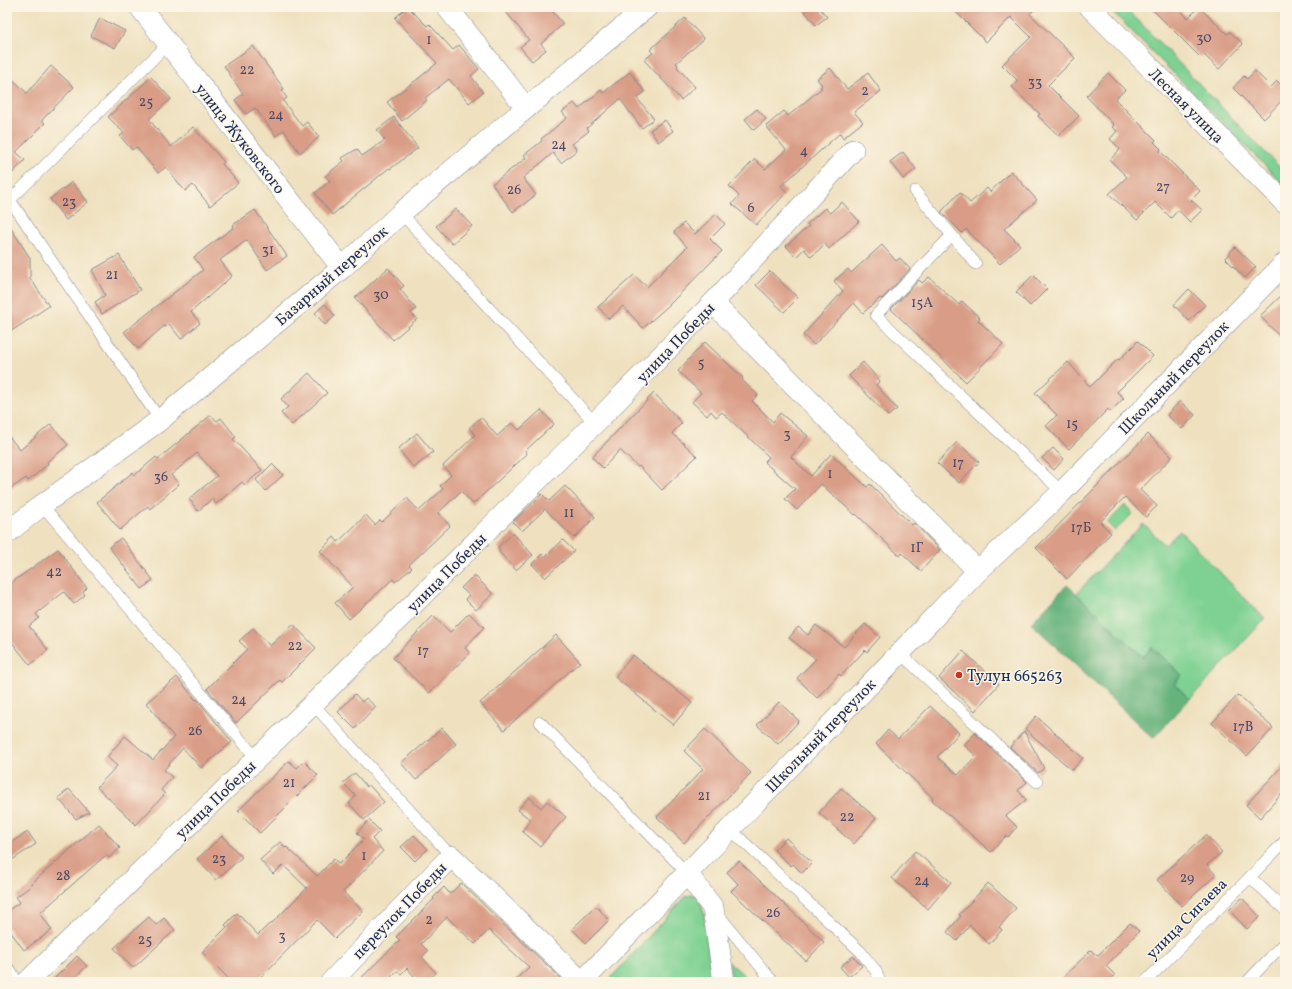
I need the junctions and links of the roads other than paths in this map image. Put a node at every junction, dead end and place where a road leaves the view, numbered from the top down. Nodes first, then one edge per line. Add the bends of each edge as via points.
1 (140, 7) edge
2 (447, 7) edge
3 (647, 7) edge
4 (1090, 7) edge
5 (168, 44) junction
6 (526, 108) junction
7 (853, 150) dead end
8 (915, 192) dead end
9 (1285, 203) edge
10 (401, 213) junction
11 (951, 236) junction
12 (1285, 263) edge
13 (976, 264) dead end
14 (342, 268) junction
15 (713, 303) junction
16 (160, 420) junction
17 (595, 423) junction
18 (1062, 492) junction
19 (42, 505) junction
20 (7, 533) edge
21 (978, 571) junction
22 (900, 653) junction
23 (313, 704) junction
24 (540, 722) dead end
25 (256, 758) junction
26 (1037, 782) dead end
27 (730, 829) junction
28 (1285, 841) edge
29 (451, 856) junction
30 (687, 873) junction
31 (1250, 877) junction
32 (713, 908) junction
33 (1285, 910) edge
34 (1285, 942) edge
35 (7, 974) edge
36 (11, 982) edge
37 (27, 982) edge
38 (331, 982) edge
39 (582, 982) edge
40 (724, 982) edge
41 (773, 982) edge
42 (880, 982) edge
43 (1145, 982) edge
44 (1247, 982) edge

1 - 5 street, улица Жуковского
2 - 6 street
3 - 6 street, Базарный переулок
4 - 9 street, Лесная улица
5 - 14 street, улица Жуковского
5 - 16 lane via 10,200
6 - 10 street, Базарный переулок
7 - 15 street, улица Победы
8 - 11 lane
10 - 14 street, Базарный переулок
10 - 17 lane
11 - 13 lane
11 - 18 lane via 876,315
12 - 18 street, Школьный переулок
14 - 16 street, Базарный переулок
15 - 17 street, улица Победы
15 - 21 street
16 - 19 street, Базарный переулок
17 - 23 street, улица Победы
18 - 21 street, Школьный переулок
19 - 20 street, Базарный переулок
19 - 25 lane
21 - 22 street, Школьный переулок
22 - 26 lane
22 - 27 street, Школьный переулок
23 - 25 street, улица Победы
23 - 29 lane
24 - 30 lane
25 - 37 street, улица Победы
27 - 30 street, Школьный переулок
27 - 42 lane via 860,950 876,971
28 - 31 lane, улица Сигаева
29 - 38 street, переулок Победы
29 - 39 street, Школьный переулок
30 - 32 street
30 - 39 street, Школьный переулок
31 - 33 lane, улица Сигаева
31 - 43 lane, улица Сигаева
32 - 40 street
32 - 41 lane
34 - 44 lane
35 - 36 street

